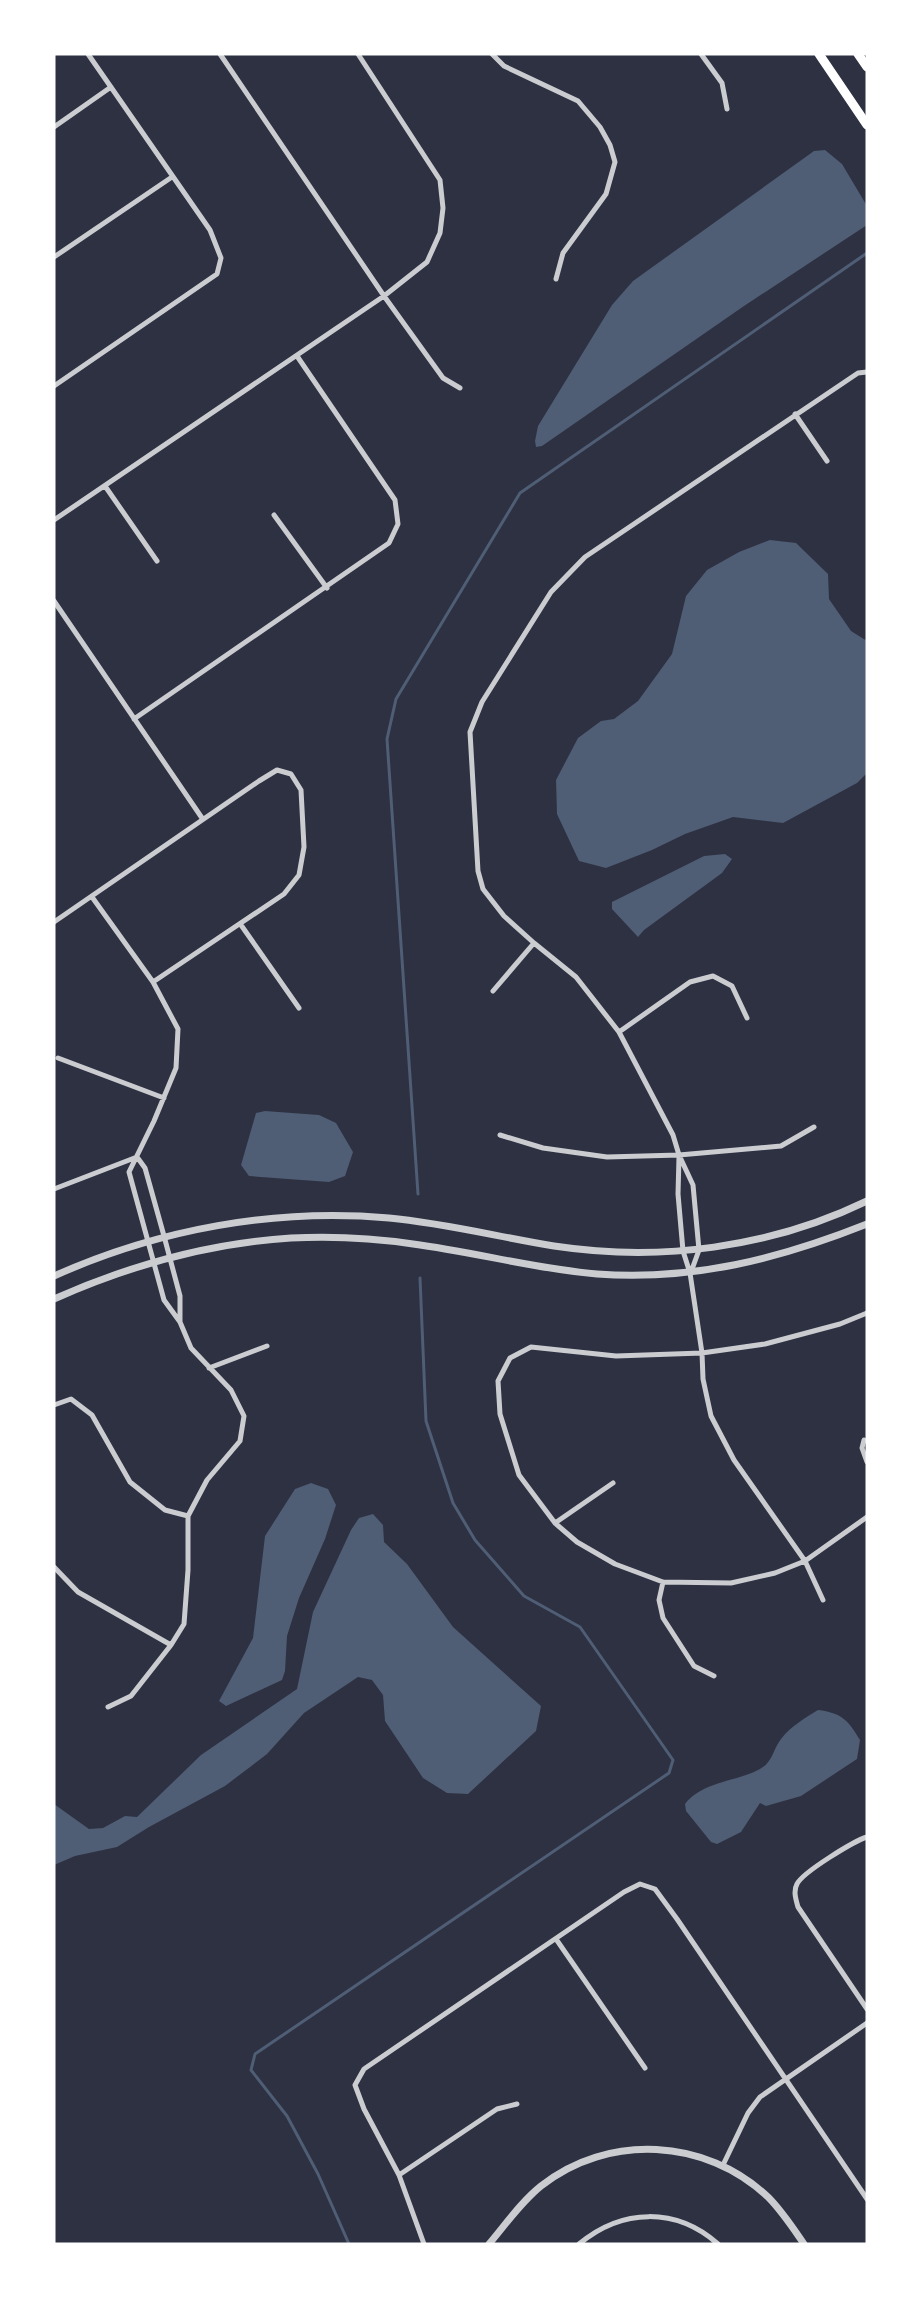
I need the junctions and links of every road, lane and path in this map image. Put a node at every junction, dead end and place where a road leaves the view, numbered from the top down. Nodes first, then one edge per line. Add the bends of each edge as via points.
1 (88, 54) edge
2 (220, 54) edge
3 (358, 54) edge
4 (492, 54) edge
5 (701, 54) edge
6 (819, 54) edge
7 (858, 54) edge
8 (867, 67) edge
9 (111, 87) junction
10 (727, 109) dead end
11 (867, 125) edge
12 (54, 127) edge
13 (172, 177) junction
14 (54, 257) edge
15 (556, 279) dead end
16 (384, 296) junction
17 (297, 356) junction
18 (867, 372) edge
19 (54, 386) edge
20 (460, 388) dead end
21 (795, 414) junction
22 (827, 461) dead end
23 (105, 486) junction
24 (274, 514) dead end
25 (54, 520) edge
26 (157, 561) dead end
27 (327, 588) junction
28 (54, 601) edge
29 (134, 719) junction
30 (202, 818) junction
31 (92, 897) junction
32 (54, 922) edge
33 (241, 925) junction
34 (534, 943) junction
35 (153, 982) junction
36 (493, 991) dead end
37 (299, 1008) dead end
38 (747, 1018) dead end
39 (619, 1032) junction
40 (58, 1058) dead end
41 (164, 1098) junction
42 (814, 1127) dead end
43 (500, 1135) dead end
44 (679, 1155) junction
45 (136, 1157) junction
46 (54, 1189) edge
47 (867, 1201) edge
48 (867, 1224) edge
49 (164, 1236) junction
50 (147, 1241) junction
51 (699, 1250) junction
52 (683, 1251) junction
53 (170, 1258) junction
54 (153, 1262) junction
55 (690, 1273) junction
56 (54, 1276) edge
57 (54, 1299) edge
58 (867, 1312) edge
59 (180, 1322) junction
60 (267, 1346) dead end
61 (702, 1353) junction
62 (209, 1368) junction
63 (54, 1405) edge
64 (864, 1440) dead end
65 (867, 1462) edge
66 (612, 1484) dead end
67 (188, 1516) junction
68 (867, 1517) edge
69 (555, 1523) junction
70 (805, 1561) junction
71 (54, 1567) edge
72 (663, 1582) junction
73 (823, 1600) dead end
74 (171, 1645) junction
75 (714, 1676) dead end
76 (108, 1707) dead end
77 (867, 1837) edge
78 (556, 1940) junction
79 (867, 2009) edge
80 (867, 2023) edge
81 (645, 2068) dead end
82 (786, 2079) junction
83 (517, 2104) dead end
84 (723, 2165) junction
85 (399, 2175) junction
86 (867, 2199) edge
87 (424, 2244) edge
88 (489, 2244) edge
89 (579, 2244) edge
90 (718, 2244) edge
91 (804, 2244) edge

1 - 9 street
2 - 16 street
3 - 16 street via 440,180 440,233 426,262
4 - 15 street via 504,66 578,100 600,127 615,162 606,194 563,253
5 - 10 street via 722,83
6 - 11 highway
7 - 8 highway
9 - 12 street
9 - 13 street
13 - 14 street
13 - 19 street via 210,230 221,258 217,274
16 - 17 street
16 - 20 street via 443,378
17 - 23 street
17 - 27 street via 395,500 398,524 389,543
18 - 21 street via 858,373
21 - 22 street
21 - 34 street via 585,557 551,592 482,702 470,732 478,871 483,889 504,916
23 - 25 street
23 - 26 street
24 - 27 street
27 - 29 street
28 - 29 street
29 - 30 street
30 - 31 street
30 - 33 street via 277,770 291,774 301,790 304,847 299,875 284,894
31 - 32 street
31 - 35 street
33 - 35 street
33 - 37 street
34 - 36 street
34 - 39 street via 576,977
35 - 41 street via 178,1029 176,1068
38 - 39 street via 732,986 713,976 690,982
39 - 44 street via 673,1135
40 - 41 street
41 - 45 street
42 - 44 street via 781,1146
43 - 44 street via 543,1148 607,1157
44 - 51 street via 693,1185
44 - 52 street
45 - 46 street
45 - 49 street via 145,1168
45 - 50 street via 129,1172
47 - 51 street via 781,1233
48 - 55 street via 753,1262
49 - 50 street
49 - 52 street via 276,1217 329,1216 389,1218 601,1251
49 - 53 street
50 - 54 street
50 - 56 street
51 - 52 street
51 - 55 street
52 - 55 street
53 - 54 street
53 - 55 street via 281,1239 353,1239 413,1244 596,1274
53 - 59 street via 180,1296
54 - 57 street
54 - 59 street via 164,1300
55 - 61 street
58 - 61 street via 840,1324 765,1344
59 - 62 street via 191,1348
60 - 62 street
61 - 69 street via 616,1356 531,1347 510,1358 498,1381 500,1414 519,1475
61 - 70 street via 711,1416 734,1460
62 - 67 street via 231,1390 244,1416 240,1441 207,1480
63 - 67 street via 71,1399 92,1415 130,1482 165,1510
64 - 65 street via 862,1448
66 - 69 street
67 - 74 street via 184,1624
68 - 70 street
69 - 72 street via 577,1542 615,1564
70 - 72 street via 731,1583
70 - 73 street
71 - 74 street via 85,1596
72 - 75 street via 659,1600 663,1618 694,1666
74 - 76 street via 131,1696
77 - 79 street via 856,1840 807,1873 797,1884 795,1896 798,1907
78 - 81 street
78 - 82 street via 624,1892 640,1884 655,1889
78 - 85 street via 364,2069 355,2085
80 - 82 street
82 - 84 street via 755,2102
82 - 86 street
83 - 85 street via 497,2109
84 - 88 street via 662,2149 619,2151 591,2158 564,2170 533,2193
84 - 91 street via 767,2196
85 - 87 street
89 - 90 street via 627,2218 668,2217 702,2230

